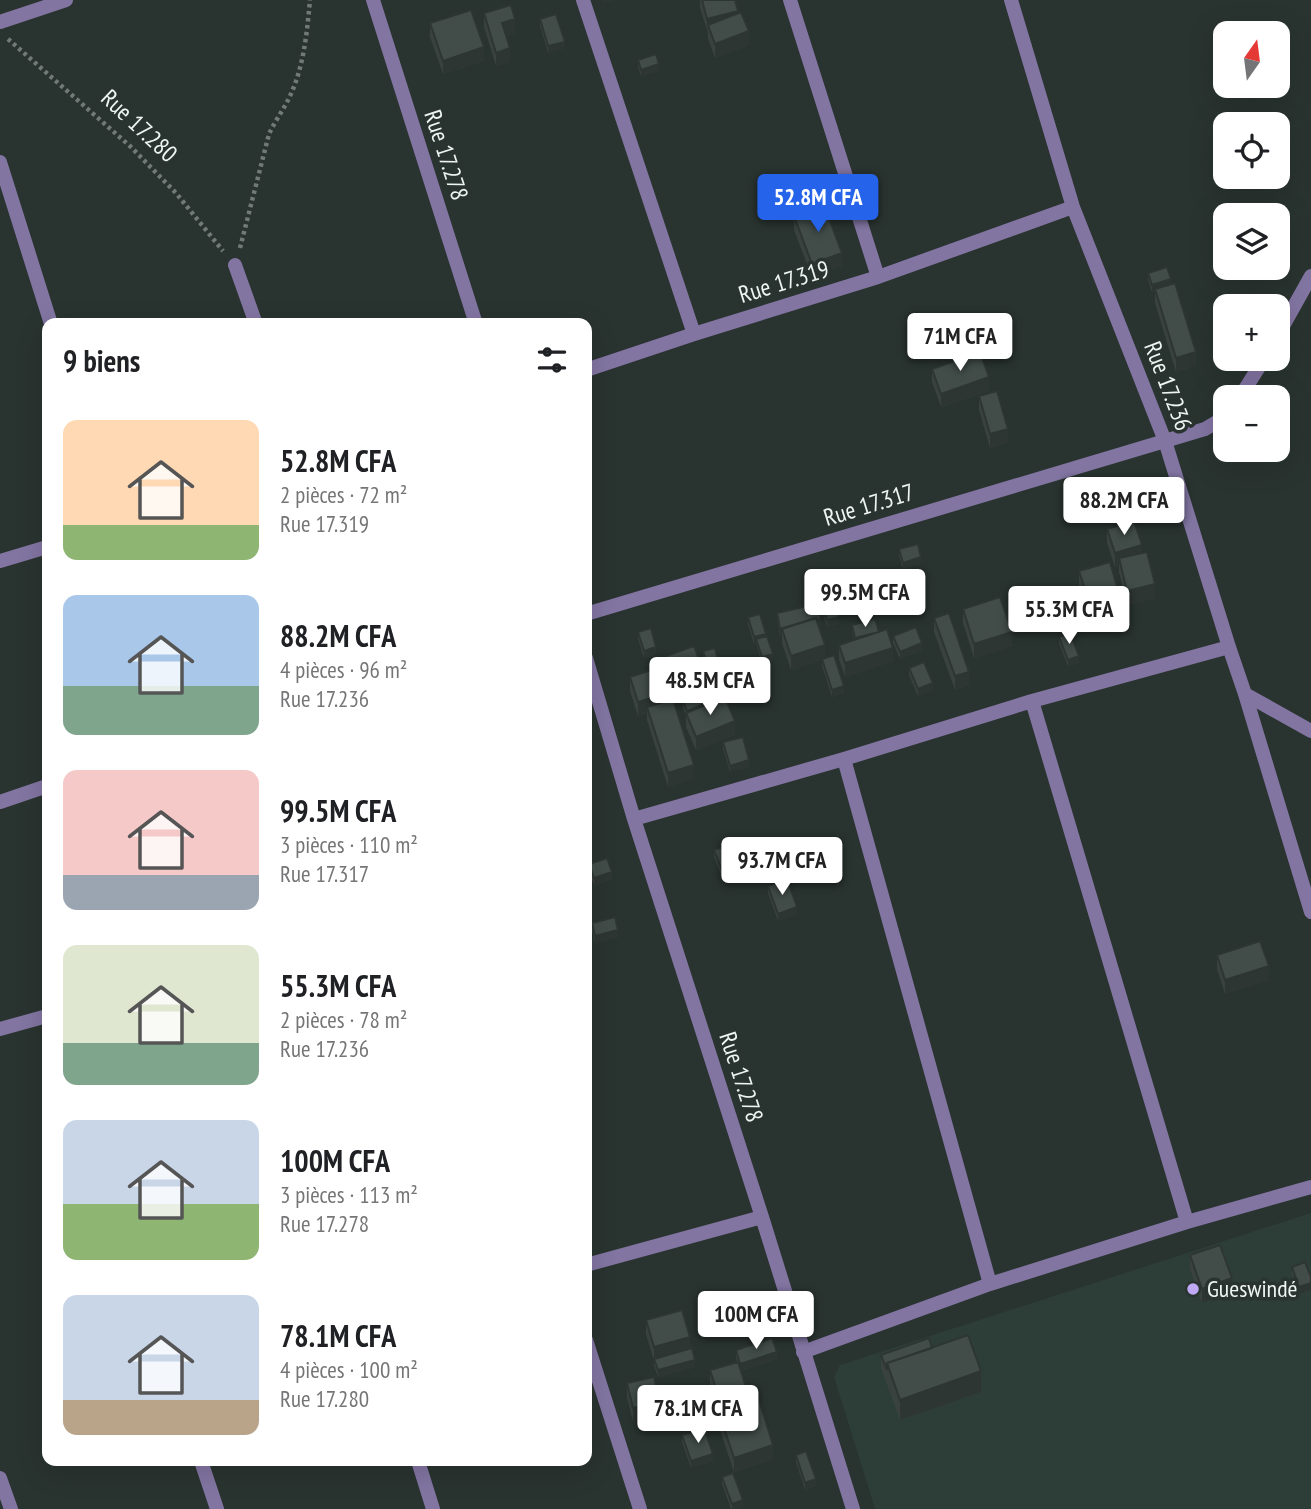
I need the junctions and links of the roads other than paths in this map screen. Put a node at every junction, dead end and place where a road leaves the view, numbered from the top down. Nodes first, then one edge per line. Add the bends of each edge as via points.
1 (66, 0) edge
2 (373, 0) edge
3 (583, 0) edge
4 (790, 0) edge
5 (1011, 0) edge
6 (0, 22) edge
7 (0, 163) edge
8 (1073, 207) junction
9 (235, 265) road end
10 (1311, 276) edge
11 (878, 277) junction
12 (1290, 314) edge
13 (49, 318) edge
14 (255, 318) edge
15 (474, 318) edge
16 (694, 334) junction
17 (592, 368) edge
18 (1213, 424) edge
19 (1165, 440) junction
20 (42, 548) edge
21 (0, 561) edge
22 (592, 612) edge
23 (1229, 647) junction
24 (592, 678) edge
25 (1245, 694) junction
26 (1032, 701) junction
27 (1311, 731) edge
28 (844, 759) junction
29 (42, 788) edge
30 (0, 802) edge
31 (634, 819) junction
32 (1311, 912) edge
33 (42, 1017) edge
34 (0, 1029) edge
35 (1311, 1187) edge
36 (762, 1217) junction
37 (1187, 1222) junction
38 (592, 1263) edge
39 (990, 1284) junction
40 (803, 1352) junction
41 (592, 1359) edge
42 (203, 1466) edge
43 (420, 1466) edge
44 (0, 1478) edge
45 (10, 1509) edge
46 (217, 1509) edge
47 (433, 1509) edge
48 (640, 1509) edge
49 (853, 1509) edge

1 - 6 street
2 - 15 street, Rue 17.278
3 - 16 street
4 - 11 street
5 - 8 street, Rue 17.236
7 - 13 street
8 - 11 street, Rue 17.319
8 - 19 street, Rue 17.236
9 - 14 street
10 - 12 street
11 - 16 street, Rue 17.319
16 - 17 street, Rue 17.319
18 - 19 street, Rue 17.317
19 - 22 street, Rue 17.317
19 - 23 street, Rue 17.236
20 - 21 street
23 - 25 street, Rue 17.236
23 - 26 street
24 - 31 street, Rue 17.278
25 - 27 street
25 - 32 street, Rue 17.236
26 - 28 street
26 - 37 street
28 - 31 street
28 - 39 street
29 - 30 street
31 - 36 street, Rue 17.278
33 - 34 street
35 - 37 street
36 - 38 street
36 - 40 street, Rue 17.278
37 - 39 street
39 - 40 street
40 - 49 street, Rue 17.278
41 - 48 street
42 - 46 street
43 - 47 street
44 - 45 street

